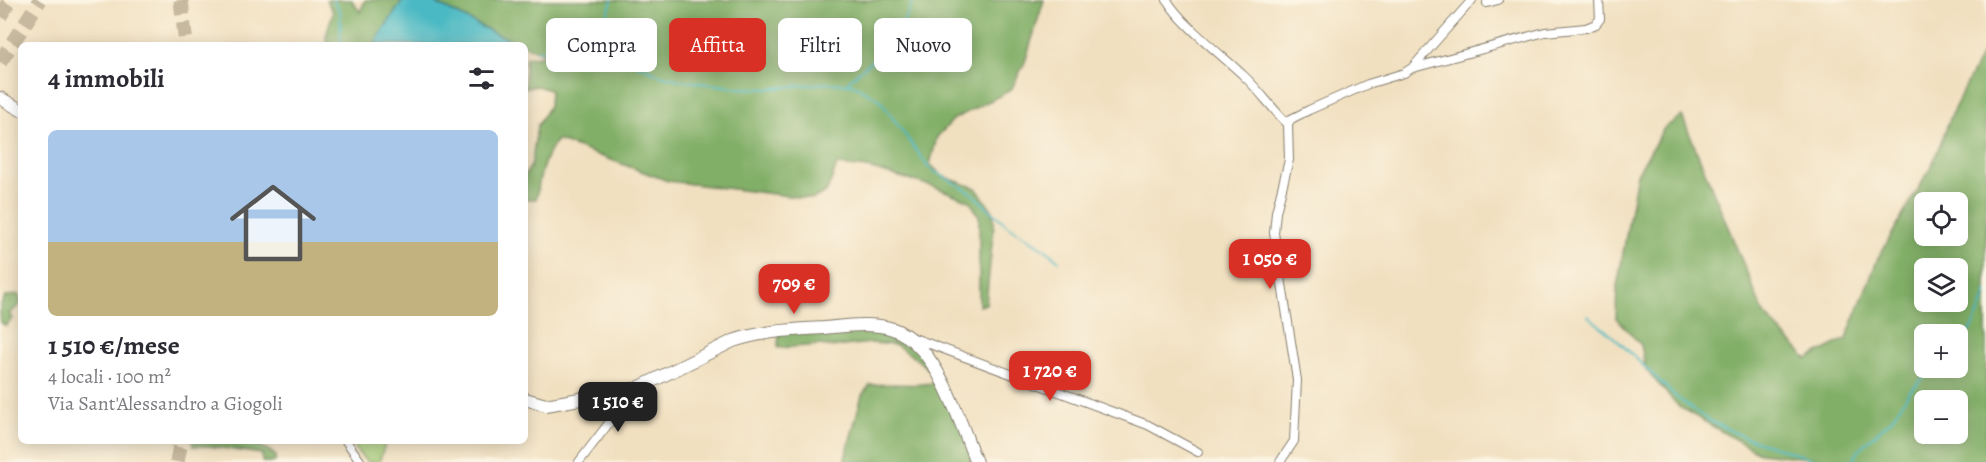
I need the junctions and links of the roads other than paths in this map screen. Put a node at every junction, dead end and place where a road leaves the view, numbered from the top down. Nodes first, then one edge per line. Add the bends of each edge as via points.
1 (1167, 0) edge
2 (1472, 0) edge
3 (1498, 0) edge
4 (1599, 0) edge
5 (1486, 3) dead end
6 (1412, 68) junction
7 (0, 98) edge
8 (18, 108) edge
9 (1288, 123) junction
10 (908, 336) junction
11 (636, 389) junction
12 (528, 400) edge
13 (348, 444) edge
14 (1198, 452) dead end
15 (361, 462) edge
16 (579, 462) edge
17 (976, 462) edge
18 (1280, 462) edge

1 - 9 street
2 - 6 street
3 - 5 street
4 - 6 street via 1600,19 1586,28 1545,32
6 - 9 street via 1308,110
7 - 8 main road
9 - 18 street via 1290,160 1274,233 1297,380 1294,441
10 - 11 main road via 873,326 750,335
10 - 14 street via 1148,425
10 - 17 main road via 934,365
11 - 12 main road via 546,405
11 - 16 street
13 - 15 street

